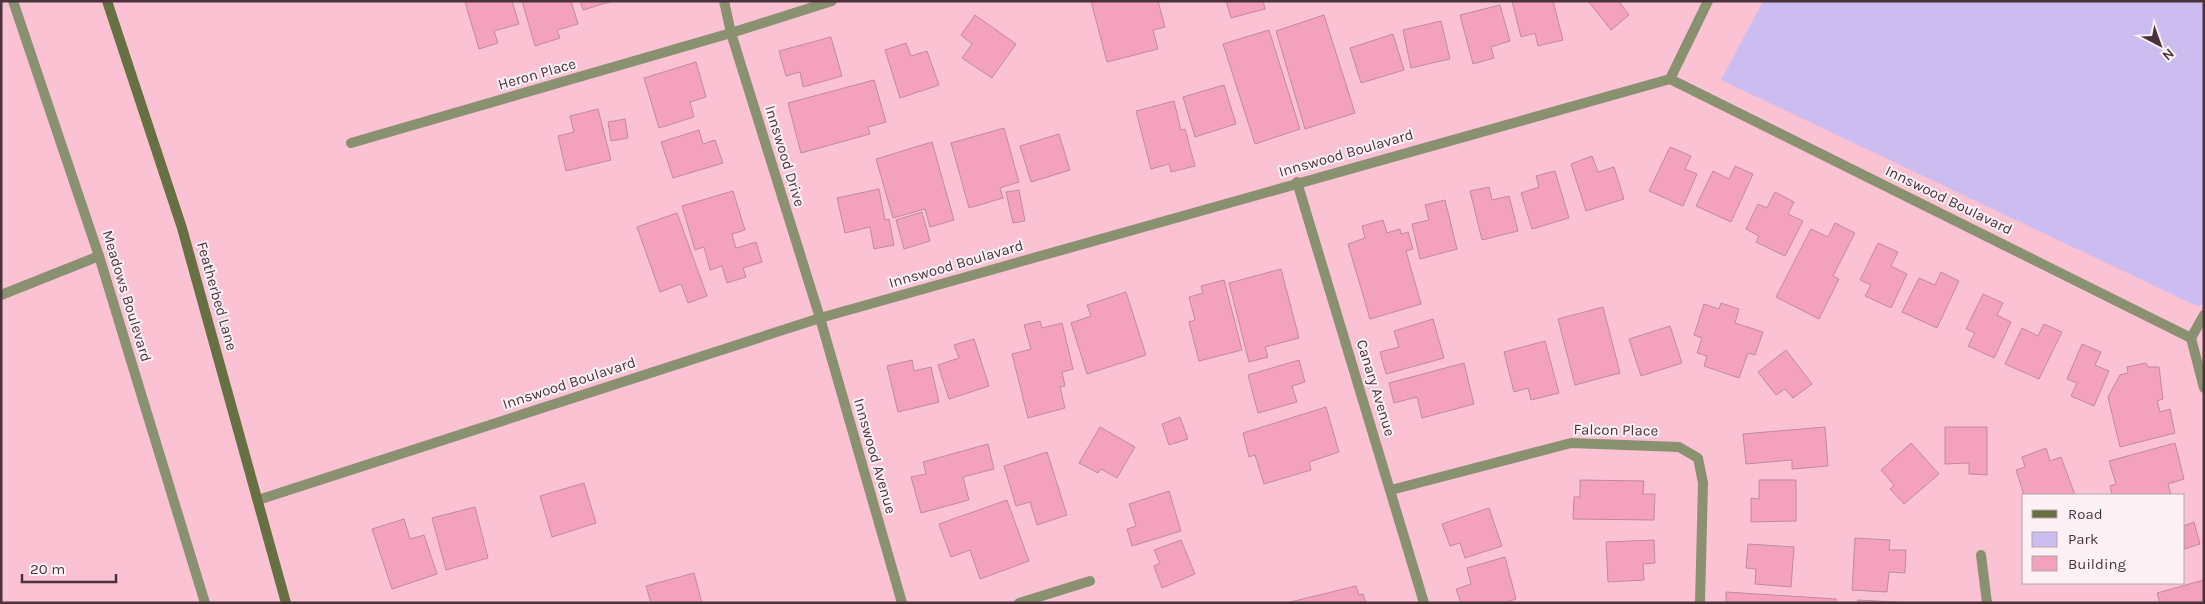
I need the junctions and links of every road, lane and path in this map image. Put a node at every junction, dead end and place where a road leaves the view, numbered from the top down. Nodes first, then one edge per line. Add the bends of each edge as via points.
1 (13, 1) edge
2 (107, 1) edge
3 (724, 1) edge
4 (832, 1) edge
5 (1708, 1) edge
6 (731, 33) junction
7 (1670, 79) junction
8 (352, 143) dead end
9 (1297, 182) junction
10 (99, 256) junction
11 (1, 295) edge
12 (2204, 316) edge
13 (820, 318) junction
14 (2191, 338) junction
15 (2204, 388) edge
16 (1391, 490) junction
17 (258, 500) junction
18 (1981, 555) dead end
19 (1090, 581) dead end
20 (205, 603) edge
21 (286, 603) edge
22 (902, 603) edge
23 (1020, 603) edge
24 (1424, 603) edge
25 (1700, 603) edge
26 (1987, 603) edge

1 - 10 street, Meadows Boulevard
2 - 17 main road, Featherbed Lane via 182,228
3 - 6 street, Innswood Drive
4 - 6 street, Heron Place
5 - 7 street
6 - 8 street, Heron Place
6 - 13 street, Innswood Drive
7 - 9 street, Innswood Boulavard
7 - 14 street, Innswood Boulavard
9 - 13 street, Innswood Boulavard
9 - 16 street, Canary Avenue
10 - 11 street
10 - 20 street, Meadows Boulevard
12 - 14 street
13 - 17 street, Innswood Boulavard
13 - 22 street, Innswood Avenue
14 - 15 street
16 - 24 street, Canary Avenue
16 - 25 street, Falcon Place via 1571,443 1679,447 1698,458 1703,483
17 - 21 main road, Featherbed Lane
18 - 26 street
19 - 23 street

